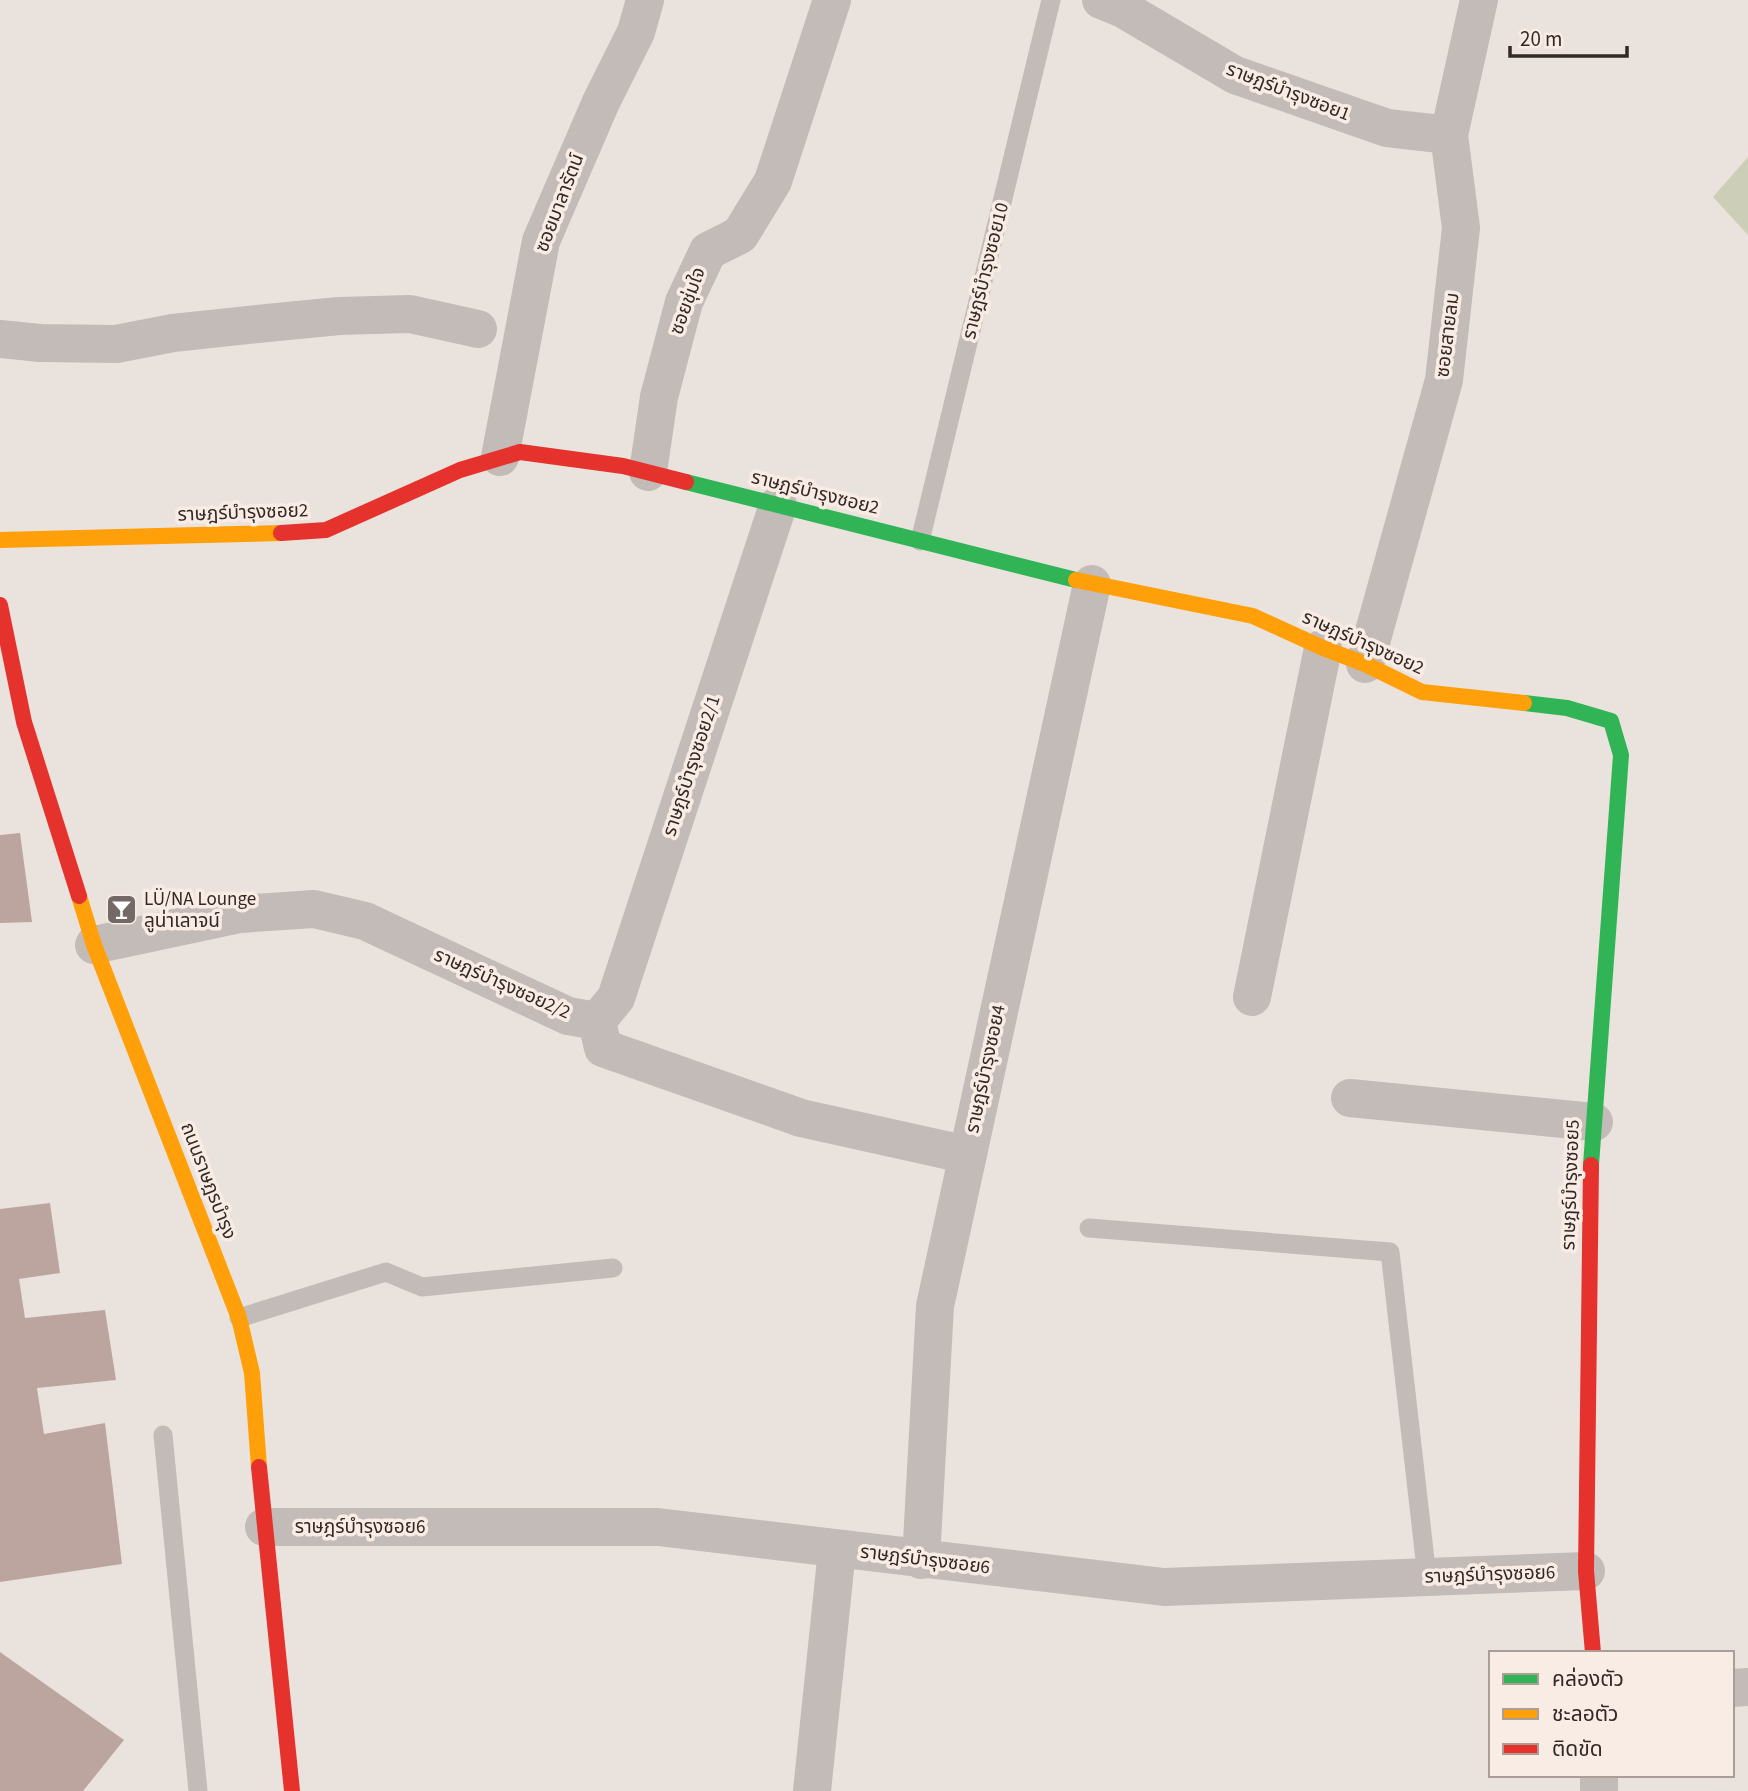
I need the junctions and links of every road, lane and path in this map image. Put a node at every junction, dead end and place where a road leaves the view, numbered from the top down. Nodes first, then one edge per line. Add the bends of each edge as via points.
1 (645, 0) edge
2 (832, 0) edge
3 (1051, 0) edge
4 (1479, 0) edge
5 (1116, 3) edge
6 (1449, 135) junction
7 (478, 329) dead end
8 (0, 339) edge
9 (500, 457) junction
10 (648, 472) junction
11 (778, 505) junction
12 (0, 540) edge
13 (920, 541) junction
14 (1092, 584) junction
15 (0, 605) edge
16 (1323, 648) junction
17 (1365, 664) junction
18 (1611, 721) joint
19 (94, 945) junction
20 (1252, 997) dead end
21 (597, 1021) junction
22 (1350, 1098) dead end
23 (1594, 1122) junction
24 (968, 1155) junction
25 (1089, 1228) dead end
26 (613, 1268) dead end
27 (239, 1318) junction
28 (163, 1434) dead end
29 (264, 1527) junction
30 (837, 1550) junction
31 (921, 1560) junction
32 (1586, 1571) junction
33 (1427, 1577) junction
34 (1593, 1651) edge
35 (198, 1791) edge
36 (292, 1791) edge
37 (812, 1791) edge

1 - 9 street, ซอยมาลารัตน์ via 636,32 541,240
2 - 10 street, ซอยชุ่มใจ via 773,181 740,235 708,251 684,302 659,397
3 - 13 lane, ราษฎร์บำรุงซอย10
4 - 6 street, ซอยสายลม
5 - 6 street, ราษฎร์บำรุงซอย1 via 1235,75 1387,128
6 - 17 street, ซอยสายลม via 1461,228 1444,380
7 - 8 street via 410,314 267,323 116,344
9 - 10 street, ราษฎร์บำรุงซอย2 via 520,452
9 - 12 street, ราษฎร์บำรุงซอย2 via 326,530
10 - 11 street, ราษฎร์บำรุงซอย2
11 - 13 street, ราษฎร์บำรุงซอย2
11 - 21 street, ราษฎร์บำรุงซอย2/1 via 616,998
13 - 14 street, ราษฎร์บำรุงซอย2
14 - 16 street, ราษฎร์บำรุงซอย2 via 1253,617
14 - 24 street, ราษฎร์บำรุงซอย4
15 - 19 street, ถนนราษฎรบำรุง via 24,722
16 - 17 street, ราษฎร์บำรุงซอย2
16 - 20 street
17 - 18 street, ราษฎร์บำรุงซอย2 via 1422,692 1567,708
18 - 23 street, ราษฎร์บำรุงซอย5 via 1621,755
19 - 21 street, ราษฎร์บำรุงซอย2/2 via 240,914 314,909 365,921 568,1016
19 - 27 street, ถนนราษฎรบำรุง
21 - 24 street via 603,1048 801,1118
22 - 23 street
23 - 32 street, ราษฎร์บำรุงซอย5 via 1589,1190
24 - 31 street, ราษฎร์บำรุงซอย4 via 935,1306
25 - 33 lane via 1390,1252
26 - 27 lane via 422,1287 386,1272
27 - 29 street, ถนนราษฎรบำรุง via 251,1373
28 - 35 lane
29 - 30 street, ราษฎร์บำรุงซอย6 via 658,1527
29 - 36 street, ถนนราษฎรบำรุง
30 - 31 street, ราษฎร์บำรุงซอย6
30 - 37 street
31 - 33 street, ราษฎร์บำรุงซอย6 via 1164,1587
32 - 33 street, ราษฎร์บำรุงซอย6
32 - 34 street, ราษฎร์บำรุงซอย5

